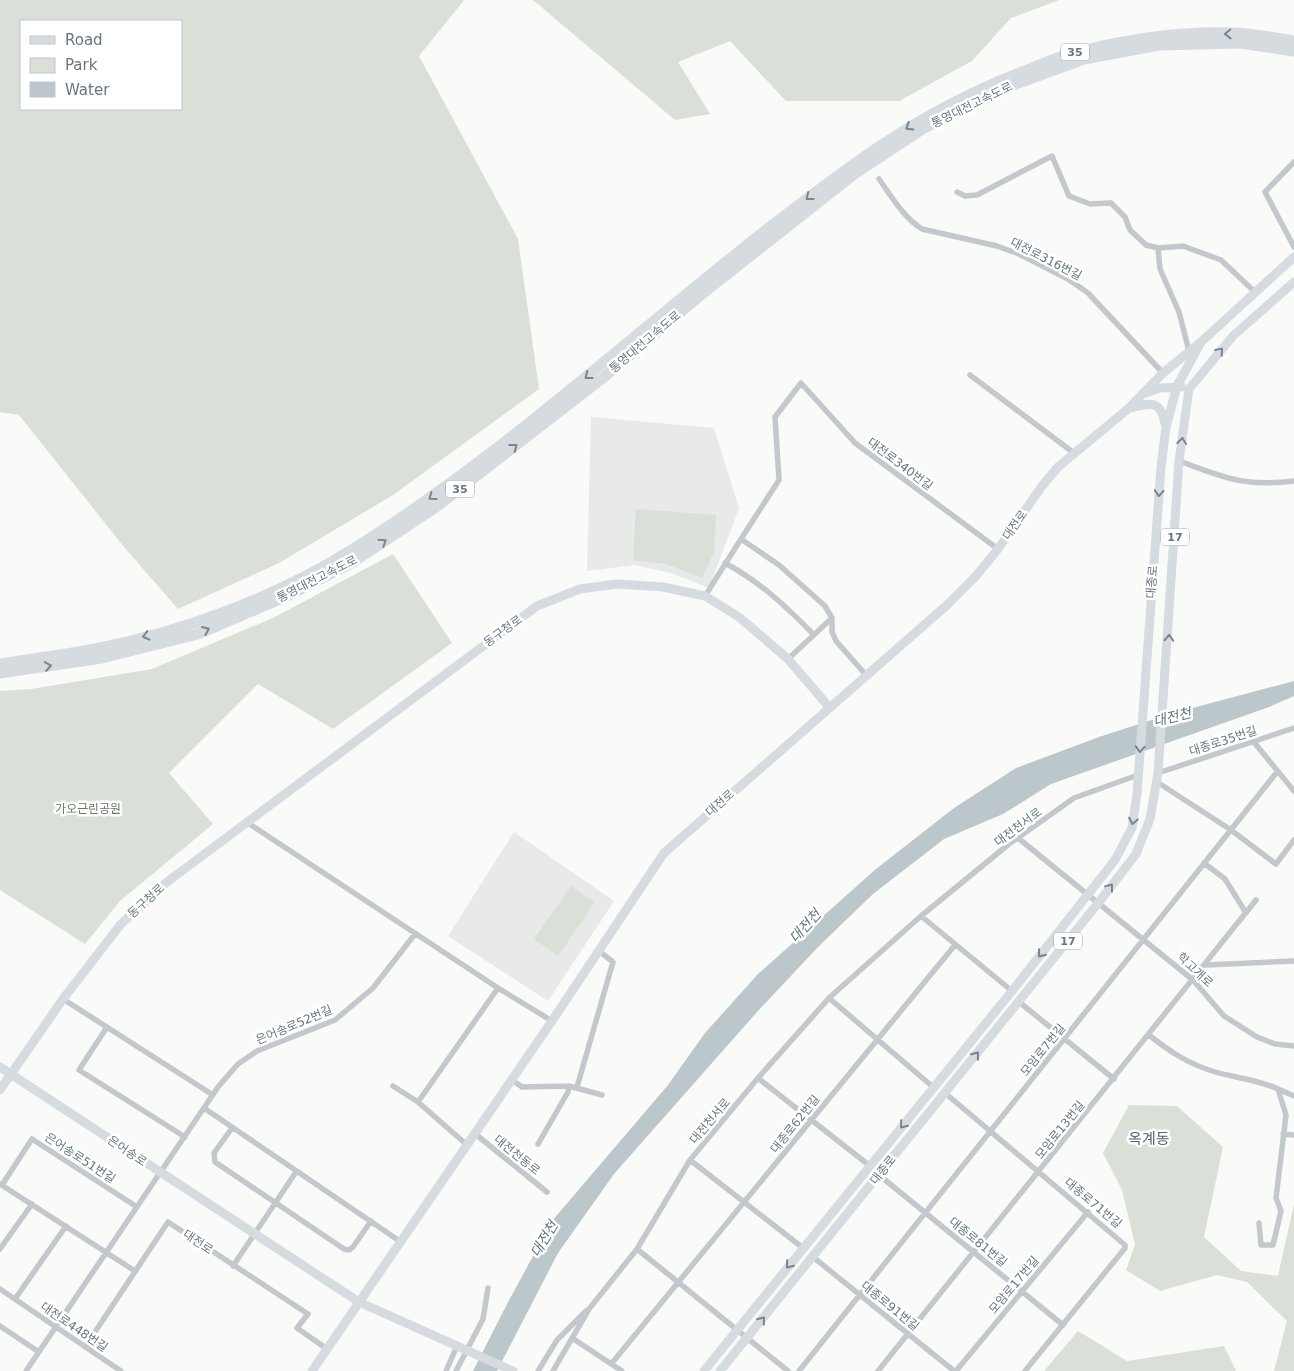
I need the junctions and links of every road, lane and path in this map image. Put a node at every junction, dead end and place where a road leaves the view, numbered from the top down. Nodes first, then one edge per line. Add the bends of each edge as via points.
1 (1294, 41) edge
2 (1294, 50) edge
3 (878, 152) junction
4 (1294, 162) edge
5 (850, 171) junction
6 (879, 180) dead end
7 (957, 192) dead end
8 (1294, 247) edge
9 (1158, 248) junction
10 (1294, 257) edge
11 (1294, 282) edge
12 (1256, 293) junction
13 (1201, 342) junction
14 (1189, 351) junction
15 (1162, 373) junction
16 (970, 375) dead end
17 (1177, 386) junction
18 (1189, 389) junction
19 (1143, 394) junction
20 (1130, 408) junction
21 (1166, 427) junction
22 (1074, 453) junction
23 (1179, 461) junction
24 (1294, 481) edge
25 (741, 539) junction
26 (998, 549) junction
27 (725, 563) junction
28 (704, 596) junction
29 (832, 618) junction
30 (814, 635) junction
31 (788, 659) junction
32 (0, 664) edge
33 (0, 673) edge
34 (866, 675) junction
35 (830, 707) junction
36 (1294, 728) edge
37 (1253, 741) junction
38 (1277, 772) junction
39 (1138, 774) junction
40 (1158, 777) junction
41 (1294, 791) edge
42 (248, 823) junction
43 (1231, 830) junction
44 (1018, 838) junction
45 (1294, 840) edge
46 (1204, 863) junction
47 (1088, 894) junction
48 (1256, 900) dead end
49 (1099, 902) junction
50 (1246, 913) junction
51 (922, 916) junction
52 (415, 934) junction
53 (1144, 938) junction
54 (955, 945) junction
55 (599, 951) junction
56 (1294, 961) edge
57 (1206, 965) junction
58 (1193, 980) junction
59 (498, 988) junction
60 (1012, 991) junction
61 (830, 998) junction
62 (63, 999) junction
63 (1018, 1001) junction
64 (552, 1021) junction
65 (107, 1026) junction
66 (1149, 1035) junction
67 (876, 1038) junction
68 (1065, 1038) junction
69 (1294, 1046) edge
70 (0, 1067) edge
71 (11, 1074) junction
72 (758, 1078) junction
73 (1114, 1079) junction
74 (512, 1080) junction
75 (393, 1086) dead end
76 (570, 1086) junction
77 (577, 1087) junction
78 (933, 1087) junction
79 (1278, 1089) junction
80 (0, 1090) edge
81 (945, 1093) junction
82 (213, 1095) junction
83 (602, 1095) dead end
84 (1294, 1096) edge
85 (418, 1102) junction
86 (204, 1108) junction
87 (811, 1121) junction
88 (232, 1128) junction
89 (991, 1131) junction
90 (474, 1134) junction
91 (1283, 1134) junction
92 (1294, 1135) edge
93 (185, 1137) junction
94 (538, 1144) dead end
95 (466, 1145) junction
96 (690, 1160) junction
97 (870, 1166) junction
98 (1039, 1171) junction
99 (296, 1172) junction
100 (161, 1174) junction
101 (879, 1175) junction
102 (1, 1184) edge
103 (547, 1192) dead end
104 (745, 1202) junction
105 (275, 1203) junction
106 (32, 1204) junction
107 (137, 1207) junction
108 (926, 1212) junction
109 (1088, 1212) junction
110 (371, 1221) junction
111 (1259, 1223) dead end
112 (66, 1226) junction
113 (254, 1235) junction
114 (401, 1242) junction
115 (803, 1248) junction
116 (0, 1249) edge
117 (637, 1249) junction
118 (107, 1252) junction
119 (974, 1252) junction
120 (814, 1257) junction
121 (233, 1266) junction
122 (135, 1271) junction
123 (677, 1284) junction
124 (488, 1288) dead end
125 (0, 1289) edge
126 (1022, 1291) junction
127 (860, 1295) junction
128 (15, 1299) junction
129 (359, 1302) junction
130 (589, 1309) junction
131 (1063, 1324) junction
132 (0, 1326) edge
133 (56, 1327) junction
134 (736, 1330) junction
135 (908, 1334) junction
136 (572, 1338) junction
137 (746, 1339) junction
138 (85, 1347) junction
139 (459, 1347) junction
140 (327, 1349) junction
141 (38, 1352) junction
142 (612, 1363) junction
143 (26, 1371) edge
144 (121, 1371) edge
145 (312, 1371) edge
146 (446, 1371) edge
147 (456, 1371) edge
148 (513, 1371) edge
149 (538, 1371) edge
150 (554, 1371) edge
151 (622, 1371) edge
152 (704, 1371) edge
153 (720, 1371) edge
154 (788, 1371) edge
155 (800, 1371) edge
156 (878, 1371) edge
157 (955, 1371) edge
158 (1025, 1371) edge

1 -> 3 highway, 통영대전고속도로 / 35 via 1234,33 1152,37 1077,51 1004,79 918,121
2 - 3 highway, 통영대전고속도로 / 35 via 1240,43 1159,44 1084,59 1001,91
3 - 5 highway, 통영대전고속도로 / 35
4 - 8 street via 1265,192
5 -> 32 highway, 통영대전고속도로 / 35 via 692,289 598,368 431,498 347,553 281,587 192,624 96,649
33 -> 5 highway, 통영대전고속도로 / 35 via 102,658 198,634 287,596 353,562 436,507 604,377
6 - 15 street, 대전로316번길 via 899,208 922,229 997,246 1068,279 1088,293
7 - 9 street via 965,196 977,194 1052,156 1069,196 1090,204 1110,203 1125,216 1130,230 1146,245
9 - 12 street via 1183,246 1221,260
9 - 14 street via 1160,269 1179,312
10 - 12 main road, 17
18 -> 11 main road via 1233,336
12 - 13 main road, 17
13 - 14 main road, 대전로
13 - 17 main road, 17
14 - 15 main road, 대전로
15 - 19 main road, 대전로
16 - 22 street
17 - 18 main road
17 - 19 main road
17 - 21 main road, 대종로 / 17
23 -> 18 main road, 대종로 / 17
19 - 20 main road, 대전로
20 - 21 main road via 1149,404 1158,406 1163,412
20 - 22 main road, 대전로
21 -> 39 main road, 대종로 / 17
22 - 26 main road, 대전로 via 1042,486
23 - 24 street via 1240,482 1271,484
40 -> 23 main road, 대종로 / 17
25 - 26 street, 대전로340번길 via 779,480 775,417 801,383 855,442
25 - 27 street
25 - 29 street via 780,565 825,606
26 - 34 main road, 대전로 via 947,605
27 - 28 street
27 - 30 street via 759,583
28 - 31 main road, 동구청로 via 739,616
28 - 42 main road, 동구청로 via 617,584 580,589 537,606
29 - 30 street
29 - 34 street via 836,641
30 - 31 street
31 - 35 main road, 동구청로
34 - 35 main road, 대전로
35 - 55 main road, 대전로 via 664,853
36 - 37 street, 대종로35번길
37 - 38 street
37 - 40 street, 대종로35번길
38 - 41 street
38 - 43 street, 모암로7번길
39 - 44 street, 대전천서로 via 1074,798
39 -> 47 main road, 대종로 / 17 via 1132,828 1115,860
40 - 43 street
49 -> 40 main road, 대종로 / 17 via 1136,854 1150,819
42 - 52 street
42 - 62 main road, 동구청로 via 167,882 121,924
43 - 45 street via 1276,864
43 - 46 street, 모암로7번길
44 - 47 street
44 - 51 street, 대전천서로
46 - 50 street via 1225,879
46 - 53 street, 모암로7번길
47 - 49 street, 학고개로
47 -> 60 main road, 대종로 / 17
48 - 50 street, 모암로13번길
49 - 53 street, 학고개로
49 - 63 main road, 대종로 / 17
50 - 57 street, 모암로13번길
51 - 54 street
51 - 61 street, 대전천서로
52 - 59 street
52 - 82 street, 은어송로52번길 via 374,988 339,1016 244,1059
53 - 58 street, 학고개로
53 - 68 street, 모암로7번길
54 - 60 street
54 - 67 street, 대종로62번길
55 - 64 main road, 대전로
55 - 77 street via 612,962
56 - 57 street
57 - 58 street, 모암로13번길
58 - 66 street, 모암로13번길
58 - 69 street, 학고개로 via 1224,1016 1236,1024 1275,1044
59 - 64 street
59 - 85 street
60 - 78 main road, 대종로 / 17
61 - 67 street
61 - 72 street, 대전천서로
62 - 65 street
62 - 71 main road, 동구청로
63 - 68 street
81 -> 63 main road, 대종로 / 17
64 - 74 main road, 대전로
65 - 82 street
65 - 93 street via 79,1070
66 - 73 street, 모암로13번길
66 - 79 street via 1178,1058 1212,1072 1264,1082
67 - 78 street
67 - 87 street, 대종로62번길
68 - 73 street
68 - 89 street, 모암로7번길
70 - 71 main road, 은어송로
71 - 80 main road, 동구청로
71 - 100 main road, 은어송로
72 - 87 street, 대종로
72 - 96 street, 대전천서로
73 - 98 street, 모암로13번길
74 - 76 street via 522,1087
74 - 90 main road, 대전로
75 - 85 street
76 - 77 street
76 - 94 street
77 - 83 street
78 -> 97 main road, 대종로 / 17
79 - 84 street
79 - 91 street via 1286,1115
81 - 89 street, 대종로71번길
81 - 101 main road, 대종로 / 17
82 - 86 street, 은어송로52번길
85 - 95 street
86 - 88 street
86 - 93 street, 은어송로52번길
87 - 97 street, 대종로
87 - 104 street, 대종로62번길
88 - 99 street
88 - 105 street via 214,1153 215,1162
89 - 98 street, 대종로71번길
89 - 108 street, 모암로7번길
90 - 95 main road, 대전로
90 - 103 street, 대전천동로
91 - 92 street
91 - 111 street via 1276,1198 1281,1211 1274,1245 1261,1245
93 - 100 street, 은어송로52번길
95 - 114 main road, 대전로
96 - 104 street
96 - 117 street, 대전천서로
97 - 115 main road, 대종로 / 17
98 - 109 street, 대종로71번길
98 - 119 street, 모암로13번길
99 - 105 street
99 - 110 street
100 - 107 street
100 - 113 main road, 은어송로
101 - 108 street, 대종로81번길
101 - 120 main road, 대종로 / 17
102 - 106 street, 은어송로51번길
102 - 107 street, 은어송로51번길 via 32,1139
104 - 115 street
104 - 123 street, 대종로62번길
105 - 110 street via 349,1250
105 - 113 street
106 - 112 street, 은어송로51번길
106 - 116 street
107 - 118 street
108 - 119 street, 대종로81번길
108 - 127 street, 모암로7번길
109 - 126 street, 모암로17번길
109 - 131 street, 대종로71번길 via 1124,1242 1125,1248
110 - 114 street
112 - 118 street, 은어송로51번길
112 - 128 street
113 - 121 street
113 - 129 main road, 은어송로
114 - 129 main road, 대전로
115 -> 134 main road, 대종로 / 17
117 - 123 street
117 - 130 street, 대전천서로
118 - 122 street, 은어송로51번길
118 - 133 street
119 - 126 street, 대종로81번길
119 - 135 street, 모암로13번길
120 - 127 street, 대종로91번길
137 -> 120 main road, 대종로 / 17
121 - 122 street, 대전로 via 168,1222
121 - 140 street, 대전로 via 308,1314 297,1328
122 - 138 street, 대전로
123 - 134 street
123 - 142 street, 대종로62번길
124 - 147 street via 483,1319
125 - 128 street, 대전로448번길
126 - 131 street, 대종로81번길
126 - 157 street, 모암로17번길
127 - 135 street, 대종로91번길
127 - 155 street, 모암로7번길
128 - 133 street, 대전로448번길
129 - 139 main road, 은어송로
129 - 140 main road, 대전로
130 - 136 street, 대전천서로
130 - 149 street via 557,1340
131 - 158 street, 대종로71번길
132 - 141 street
133 - 138 street, 대전로448번길
133 - 141 street
134 - 137 street
134 - 152 main road, 대종로 / 17
135 - 156 street, 모암로13번길
135 - 157 street, 대종로91번길
136 - 142 street
136 - 150 street, 대전천서로
137 - 153 main road, 대종로 / 17
137 - 154 street
138 - 144 street, 대전로448번길
139 - 146 street
139 - 148 main road, 은어송로
140 - 145 main road, 대전로
141 - 143 street
142 - 151 street

